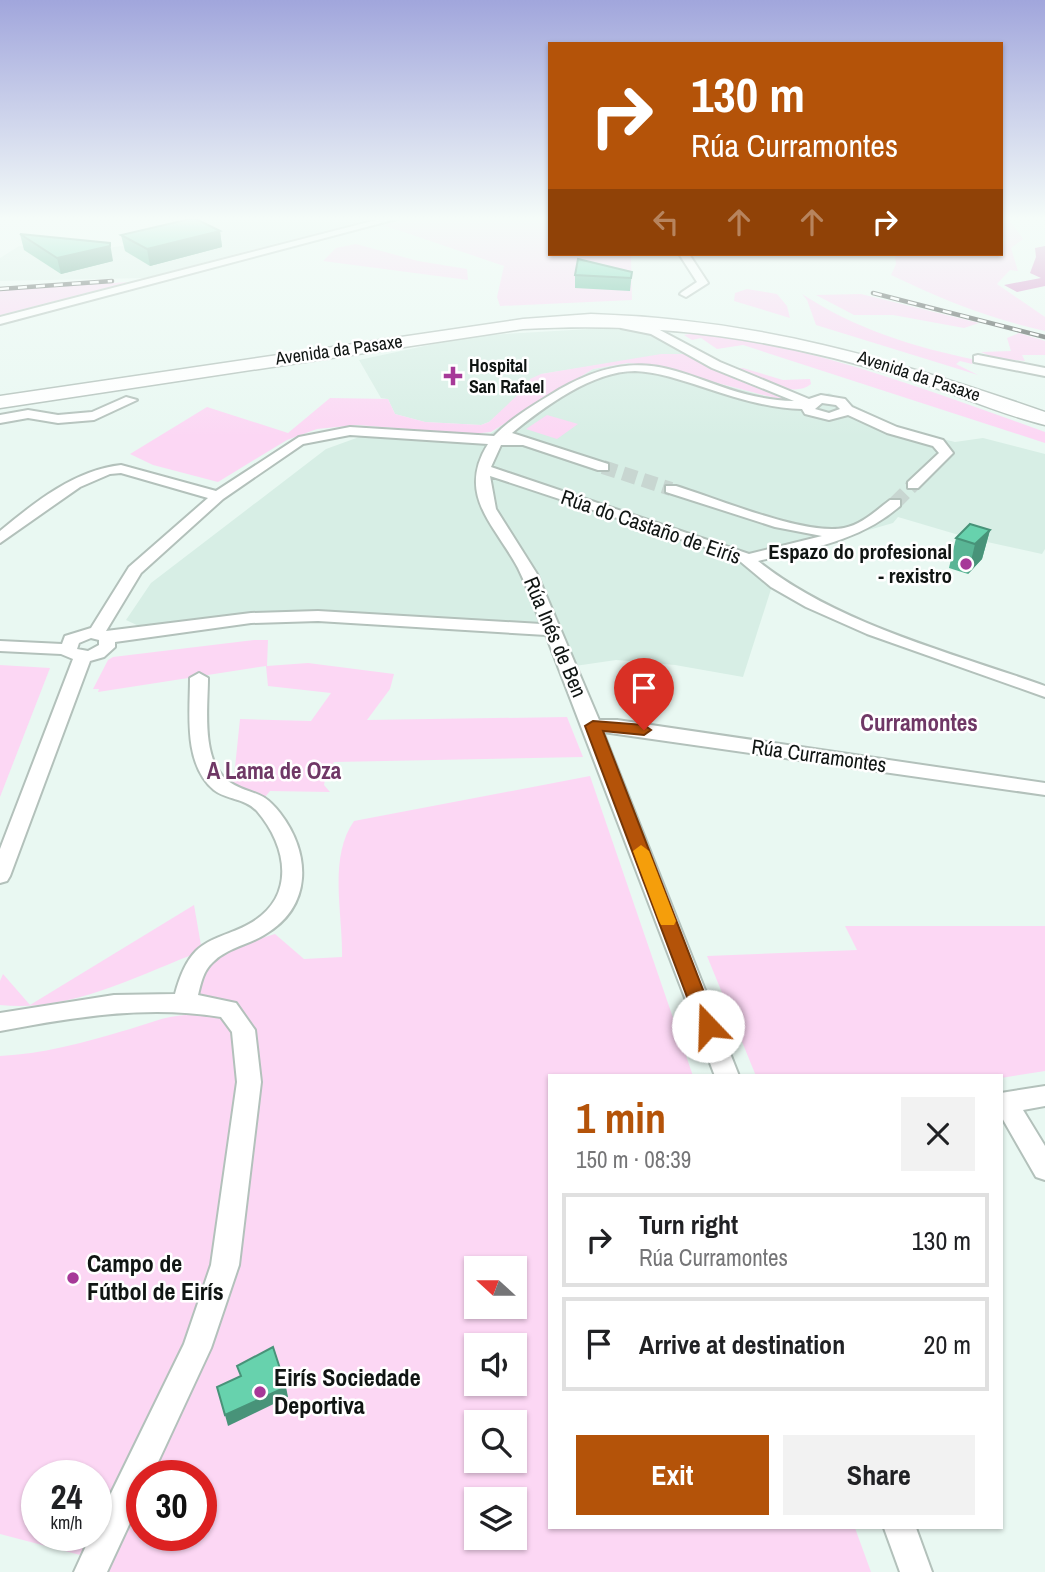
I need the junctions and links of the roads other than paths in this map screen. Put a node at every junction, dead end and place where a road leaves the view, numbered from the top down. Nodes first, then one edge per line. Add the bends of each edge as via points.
1 (118, 290) edge
2 (692, 290) edge
3 (686, 294) dead end
4 (0, 321) edge
5 (523, 324) junction
6 (687, 324) junction
7 (334, 340) junction
8 (675, 341) junction
9 (283, 358) junction
10 (978, 359) dead end
11 (1045, 372) edge
12 (0, 386) edge
13 (0, 394) edge
14 (131, 400) dead end
15 (0, 402) edge
16 (809, 404) junction
17 (1045, 407) edge
18 (0, 411) edge
19 (0, 419) edge
20 (1045, 419) edge
21 (501, 436) junction
22 (603, 467) tunnel mouth
23 (483, 469) junction
24 (913, 485) tunnel mouth
25 (671, 489) tunnel mouth
26 (218, 496) junction
27 (895, 503) tunnel mouth
28 (844, 533) junction
29 (0, 538) edge
30 (747, 559) junction
31 (552, 630) junction
32 (102, 635) junction
33 (0, 646) edge
34 (75, 653) junction
35 (200, 678) dead end
36 (1045, 692) edge
37 (593, 726) junction
38 (1045, 789) edge
39 (0, 876) edge
40 (185, 1001) junction
41 (0, 1021) edge
42 (726, 1074) edge
43 (1045, 1096) edge
44 (1004, 1102) edge
45 (1045, 1169) edge
46 (900, 1529) edge
47 (90, 1572) edge
48 (916, 1572) edge

1 - 4 street
2 - 3 street
5 - 6 main road, Avenida da Pasaxe via 590,320
5 - 8 street via 640,327
5 - 9 main road, Avenida da Pasaxe
6 - 8 street via 676,329
6 - 20 main road, Avenida da Pasaxe via 745,330 829,349
7 - 12 main road
7 - 13 main road, Avenida da Pasaxe
7 - 17 main road, Avenida da Pasaxe via 464,321 575,312 712,316 842,340
8 - 16 street via 732,373
9 - 15 main road, Avenida da Pasaxe
9 - 18 main road via 247,369
10 - 11 street
14 - 19 street via 94,416 58,419 28,414
16 - 21 street via 762,403 650,370 613,369 568,391
16 - 24 street via 810,411 827,416 847,410 938,443 946,453
21 - 22 street
21 - 23 street
21 - 26 street via 350,431 299,441
23 - 30 street, Rúa do Castaño de Eirís
23 - 31 street, Rúa Inés de Ben via 482,489 503,538 524,564
25 - 28 street via 786,523
26 - 29 street via 121,469 107,470
26 - 32 street via 135,570
27 - 28 street via 874,521
28 - 30 street
30 - 36 street, Rúa do Castaño de Eirís via 812,604
31 - 32 street via 318,616 251,618
31 - 37 street, Rúa Inés de Ben
32 - 34 street via 109,643 103,651
33 - 34 street
34 - 39 street
35 - 40 street via 199,733 211,772 217,783 255,799 277,822 295,859 295,877 282,911 260,928 206,955 192,974
37 - 38 street, Rúa Curramontes
37 - 42 street, Rúa Inés de Ben
40 - 41 street via 97,1004
40 - 47 street via 228,1009 243,1030 249,1082 225,1265 197,1348
43 - 44 street
44 - 45 street
46 - 48 street

